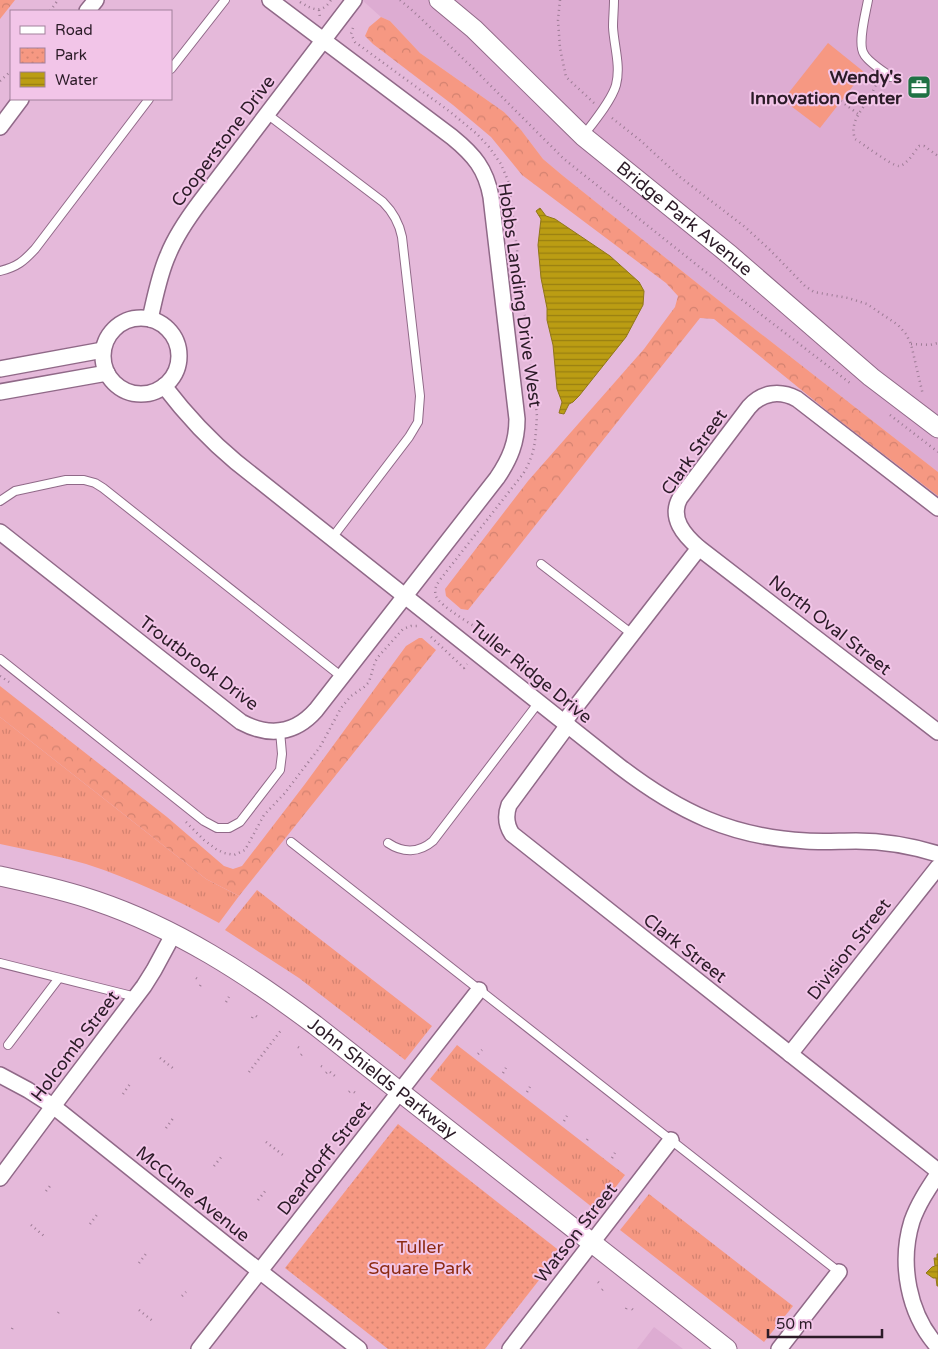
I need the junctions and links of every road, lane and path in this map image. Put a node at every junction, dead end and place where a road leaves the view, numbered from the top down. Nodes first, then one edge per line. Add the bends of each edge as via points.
1 (225, 0) edge
2 (270, 0) edge
3 (297, 0) edge
4 (331, 0) edge
5 (354, 0) edge
6 (400, 0) edge
7 (438, 0) edge
8 (560, 0) edge
9 (614, 0) edge
10 (868, 0) edge
11 (319, 10) junction
12 (320, 18) dead end
13 (354, 27) dead end
14 (352, 36) junction
15 (345, 38) dead end
16 (323, 40) junction
17 (172, 68) edge
18 (883, 71) junction
19 (10, 72) edge
20 (891, 77) dead end
21 (0, 81) edge
22 (20, 100) edge
23 (148, 100) edge
24 (841, 101) dead end
25 (602, 109) junction
26 (267, 114) junction
27 (858, 114) junction
28 (0, 126) edge
29 (583, 136) junction
30 (938, 156) edge
31 (0, 271) edge
32 (150, 319) junction
33 (938, 343) edge
34 (911, 344) junction
35 (103, 350) junction
36 (0, 369) edge
37 (107, 373) junction
38 (164, 386) junction
39 (855, 387) dead end
40 (0, 392) edge
41 (924, 402) dead end
42 (885, 411) dead end
43 (938, 428) edge
44 (938, 452) edge
45 (0, 501) edge
46 (938, 508) edge
47 (0, 532) edge
48 (332, 538) junction
49 (698, 548) junction
50 (540, 564) dead end
51 (405, 596) junction
52 (632, 634) junction
53 (476, 652) junction
54 (0, 659) edge
55 (342, 677) junction
56 (539, 702) junction
57 (566, 724) junction
58 (280, 731) junction
59 (938, 732) edge
60 (291, 842) dead end
61 (388, 843) dead end
62 (938, 854) edge
63 (938, 867) edge
64 (0, 876) edge
65 (174, 933) junction
66 (0, 963) edge
67 (59, 978) junction
68 (480, 990) junction
69 (136, 997) junction
70 (229, 997) dead end
71 (226, 1002) dead end
72 (254, 1017) dead end
73 (260, 1019) dead end
74 (282, 1029) dead end
75 (8, 1045) dead end
76 (482, 1050) dead end
77 (478, 1054) dead end
78 (790, 1054) junction
79 (160, 1058) dead end
80 (506, 1068) dead end
81 (174, 1069) dead end
82 (249, 1072) dead end
83 (328, 1072) dead end
84 (503, 1073) dead end
85 (0, 1075) edge
86 (335, 1076) dead end
87 (130, 1084) dead end
88 (530, 1087) dead end
89 (351, 1092) dead end
90 (400, 1092) junction
91 (527, 1092) dead end
92 (123, 1094) dead end
93 (358, 1095) dead end
94 (53, 1106) junction
95 (567, 1116) dead end
96 (174, 1117) dead end
97 (564, 1121) dead end
98 (166, 1128) dead end
99 (590, 1136) dead end
100 (587, 1140) dead end
101 (671, 1140) junction
102 (266, 1142) dead end
103 (615, 1153) dead end
104 (283, 1155) dead end
105 (222, 1156) dead end
106 (612, 1158) dead end
107 (214, 1166) dead end
108 (938, 1173) edge
109 (0, 1178) edge
110 (50, 1186) dead end
111 (266, 1190) dead end
112 (46, 1191) dead end
113 (258, 1200) dead end
114 (99, 1212) dead end
115 (90, 1224) dead end
116 (31, 1225) dead end
117 (44, 1236) dead end
118 (592, 1243) junction
119 (148, 1251) dead end
120 (139, 1262) dead end
121 (259, 1272) junction
122 (838, 1272) joint
123 (186, 1292) dead end
124 (182, 1296) dead end
125 (61, 1309) dead end
126 (632, 1309) dead end
127 (139, 1310) dead end
128 (636, 1312) dead end
129 (58, 1313) dead end
130 (154, 1322) dead end
131 (938, 1347) edge
132 (199, 1349) edge
133 (359, 1349) edge
134 (510, 1349) edge
135 (727, 1349) edge
136 (780, 1349) edge

1 - 17 lane
2 - 16 street, Hobbs Landing Drive West
3 - 11 path
4 - 11 path
5 - 16 street, Cooperstone Drive
6 - 39 path via 564,158
7 - 29 street, Bridge Park Avenue via 474,29
8 - 25 path via 560,48 566,77
9 - 25 lane via 618,70 616,85
10 - 18 lane via 862,49 865,56
11 - 12 path
13 - 14 path
14 - 15 path
14 - 53 path via 358,44 477,134 501,164 509,183 536,416 534,448 523,474 435,590 443,605 489,636
16 - 26 street, Cooperstone Drive
16 - 51 street, Hobbs Landing Drive West via 467,149 483,171 491,197 516,410 516,442 497,478
18 - 20 lane
18 - 27 path
19 - 21 path
22 - 28 street
23 - 31 lane via 36,249 24,261
24 - 27 path
25 - 29 lane
25 - 34 path via 745,227 805,286 814,292 867,304 898,325
26 - 32 street, Cooperstone Drive via 180,230 167,256
26 - 48 lane via 383,202 401,231 420,396 418,422 410,437
27 - 30 path via 853,132 855,139 892,164 905,164 919,146
29 - 43 street, Bridge Park Avenue via 730,255 871,377
32 - 35 street via 131,319 120,324 111,331
32 - 38 street via 170,332 178,347 177,366
33 - 34 path
34 - 41 path
35 - 36 street
35 - 37 street
37 - 38 street via 125,391 143,394
37 - 40 street
38 - 48 street, Tuller Ridge Drive via 219,448
42 - 44 path
45 - 55 lane via 15,491 66,480 95,483
46 - 49 street, Clark Street via 797,400 777,393 766,395 749,407 680,498 676,508 677,520
47 - 58 street, Troutbrook Drive via 241,722 258,730
48 - 51 street, Tuller Ridge Drive
49 - 52 street, Clark Street
49 - 59 street, North Oval Street
50 - 52 lane
51 - 53 street, Tuller Ridge Drive
51 - 55 street, Troutbrook Drive
52 - 57 street, Clark Street
53 - 56 street, Tuller Ridge Drive
54 - 58 lane via 217,828 229,828 240,822 280,770
55 - 58 street, Troutbrook Drive via 310,717 295,727
56 - 57 street, Tuller Ridge Drive
56 - 61 lane via 433,841 414,850 403,850
57 - 62 street, Tuller Ridge Drive via 651,790 715,823 773,838 887,843
57 - 78 street, Clark Street via 508,805 506,818 510,831
60 - 68 lane
63 - 78 street, Division Street
64 - 65 street, John Shields Parkway via 96,900
65 - 69 street, Holcomb Street
65 - 90 street, John Shields Parkway via 269,991
66 - 67 lane
67 - 69 lane
67 - 75 lane
68 - 90 street, Deardorff Street
68 - 101 lane
69 - 94 street, Holcomb Street
70 - 71 path
72 - 73 path
74 - 82 path
76 - 77 path
78 - 108 street, Clark Street
79 - 81 path
80 - 84 path
83 - 86 path
85 - 94 street, McCune Avenue
87 - 92 path
88 - 91 path
89 - 93 path
90 - 118 street, John Shields Parkway
90 - 121 street, Deardorff Street
94 - 109 street, Holcomb Street
94 - 121 street, McCune Avenue
95 - 97 path
96 - 98 path
99 - 100 path
101 - 118 street, Watson Street
101 - 122 lane
102 - 104 path
103 - 106 path
105 - 107 path
108 - 131 street via 912,1220 907,1255 912,1300 926,1332
110 - 112 path
111 - 113 path
114 - 115 path
116 - 117 path
118 - 134 street, Watson Street
118 - 135 street, John Shields Parkway
119 - 120 path
121 - 132 street, Deardorff Street
121 - 133 street, McCune Avenue
122 - 136 street
123 - 124 path
125 - 129 path
126 - 128 path
127 - 130 path

